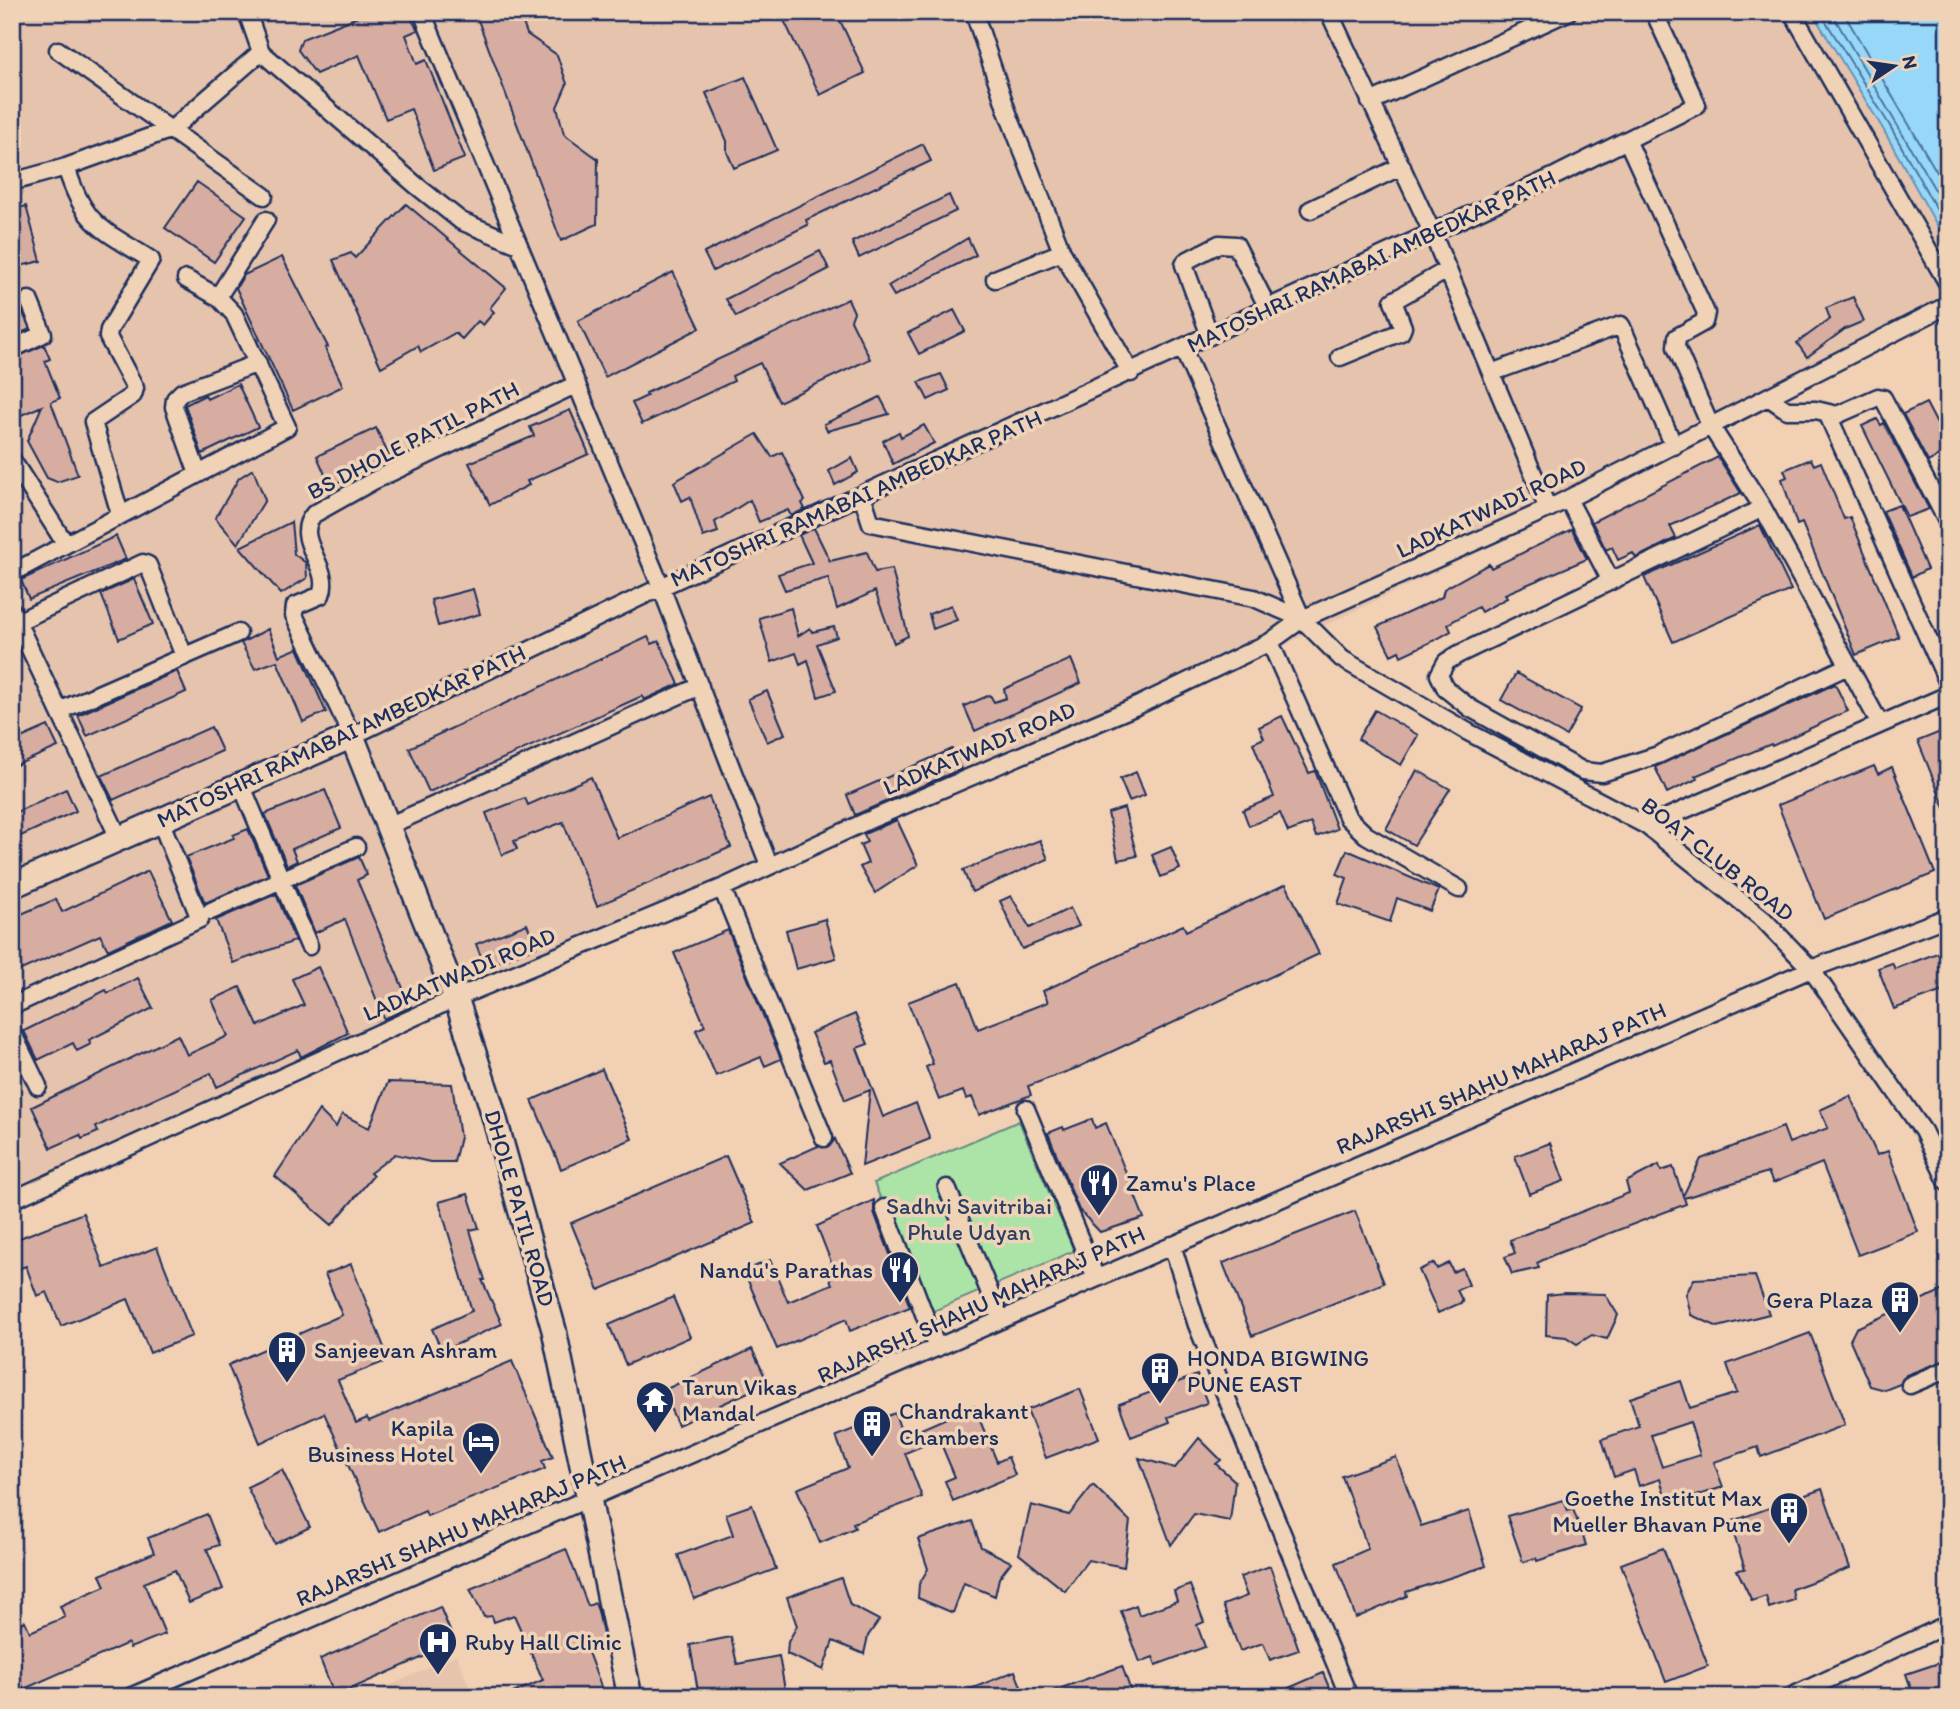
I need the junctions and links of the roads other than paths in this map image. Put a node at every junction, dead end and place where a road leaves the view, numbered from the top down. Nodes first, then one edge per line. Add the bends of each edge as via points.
1 (247, 12) edge
2 (422, 12) edge
3 (974, 12) edge
4 (1329, 12) edge
5 (1568, 12) edge
6 (1654, 12) edge
7 (1792, 12) edge
8 (58, 50) dead end
9 (261, 52) junction
10 (1370, 102) junction
11 (172, 129) junction
12 (1628, 140) junction
13 (1402, 166) junction
14 (66, 167) junction
15 (12, 182) edge
16 (264, 196) dead end
17 (1310, 210) dead end
18 (266, 220) dead end
19 (1431, 230) junction
20 (519, 245) junction
21 (1062, 252) junction
22 (1447, 270) junction
23 (186, 279) dead end
24 (995, 279) dead end
25 (1948, 284) edge
26 (218, 297) junction
27 (29, 300) dead end
28 (1948, 305) edge
29 (1268, 308) junction
30 (1210, 336) junction
31 (12, 349) edge
32 (1183, 349) junction
33 (1340, 357) dead end
34 (258, 362) junction
35 (1131, 373) junction
36 (1491, 373) junction
37 (576, 384) junction
38 (1768, 397) junction
39 (1827, 413) junction
40 (1710, 425) junction
41 (1674, 446) junction
42 (12, 460) edge
43 (198, 474) junction
44 (862, 495) junction
45 (1568, 499) junction
46 (1763, 508) junction
47 (1548, 509) junction
48 (120, 514) junction
49 (1948, 523) edge
50 (65, 542) junction
51 (12, 573) edge
52 (1611, 581) junction
53 (661, 587) junction
54 (15, 616) edge
55 (1302, 619) junction
56 (238, 633) dead end
57 (1270, 642) junction
58 (184, 656) junction
59 (1848, 666) junction
60 (1948, 683) edge
61 (700, 686) junction
62 (1948, 695) edge
63 (60, 711) junction
64 (1880, 724) junction
65 (352, 736) junction
66 (1602, 773) junction
67 (241, 784) junction
68 (1594, 798) junction
69 (160, 820) junction
70 (388, 826) junction
71 (1647, 826) junction
72 (119, 838) junction
73 (356, 847) dead end
74 (769, 865) junction
75 (282, 880) junction
76 (12, 886) edge
77 (722, 888) junction
78 (1459, 889) dead end
79 (211, 911) dead end
80 (1948, 917) edge
81 (309, 946) dead end
82 (1811, 969) junction
83 (456, 998) junction
84 (12, 1006) edge
85 (12, 1032) edge
86 (38, 1086) dead end
87 (1026, 1109) dead end
88 (824, 1138) dead end
89 (1948, 1183) edge
90 (947, 1188) dead end
91 (12, 1200) edge
92 (884, 1208) dead end
93 (1172, 1245) junction
94 (1096, 1278) junction
95 (1001, 1320) junction
96 (937, 1348) junction
97 (1948, 1369) edge
98 (1910, 1385) dead end
99 (589, 1500) junction
100 (1948, 1624) edge
101 (130, 1697) edge
102 (630, 1697) edge
103 (1349, 1697) edge
104 (1790, 1697) edge

1 - 9 street
2 - 20 street
3 - 21 street
4 - 10 street
5 - 10 street
6 - 12 street, MATOSHRI RAMABAI AMBEDKAR PATH via 1697,105
7 - 25 street
8 - 11 street
9 - 11 street
9 - 20 street via 461,221
10 - 13 street
11 - 14 street
11 - 16 street
12 - 19 street, MATOSHRI RAMABAI AMBEDKAR PATH
12 - 40 street via 1706,313 1704,321 1674,341
13 - 17 street
13 - 19 street
14 - 15 street
14 - 48 street via 76,200 90,220 151,260 108,337 135,388 133,395 93,422
18 - 26 street
19 - 22 street
19 - 29 street, MATOSHRI RAMABAI AMBEDKAR PATH
20 - 37 street
21 - 24 street
21 - 35 street
22 - 33 street via 1393,301 1401,332
22 - 36 street
23 - 26 street
26 - 34 street via 234,314
27 - 31 street via 43,334
28 - 38 street, LADKATWADI ROAD
29 - 30 street, MATOSHRI RAMABAI AMBEDKAR PATH
29 - 30 street via 1236,244 1219,244 1184,265
30 - 32 street, MATOSHRI RAMABAI AMBEDKAR PATH
32 - 35 street, MATOSHRI RAMABAI AMBEDKAR PATH
32 - 55 street
34 - 43 street via 182,392 175,399
34 - 43 street via 287,427
35 - 44 street, MATOSHRI RAMABAI AMBEDKAR PATH
36 - 41 street via 1621,324
36 - 47 street
37 - 53 street
37 - 65 street, BS DHOLE PATIL PATH via 373,481 309,520 307,537 325,585 321,595 295,606 293,615
38 - 39 street via 1787,410
38 - 40 street, LADKATWADI ROAD
39 - 49 street via 1837,415 1883,398
39 - 60 street
40 - 41 street, LADKATWADI ROAD
40 - 46 street
41 - 45 street, LADKATWADI ROAD
42 - 50 street
43 - 48 street
44 - 53 street, MATOSHRI RAMABAI AMBEDKAR PATH
44 - 55 street via 871,523 1254,598
45 - 47 street, LADKATWADI ROAD
45 - 52 street
46 - 52 street
46 - 59 street
47 - 55 street, LADKATWADI ROAD
48 - 50 street
50 - 51 street
52 - 66 street via 1459,654 1446,662 1439,675 1446,689 1471,708 1583,771
53 - 61 street
53 - 65 street, MATOSHRI RAMABAI AMBEDKAR PATH
54 - 58 street via 148,565
54 - 63 street
55 - 57 street, LADKATWADI ROAD
55 - 68 street, BOAT CLUB ROAD via 1342,659
56 - 58 street
57 - 74 street, LADKATWADI ROAD via 1139,705
57 - 78 street via 1348,818 1366,835
58 - 63 street
59 - 64 street
59 - 66 street via 1658,755
61 - 70 street
61 - 74 street
62 - 64 street
63 - 72 street
64 - 71 street
65 - 67 street, MATOSHRI RAMABAI AMBEDKAR PATH
65 - 70 street, DHOLE PATIL ROAD
66 - 68 street
67 - 69 street, MATOSHRI RAMABAI AMBEDKAR PATH
67 - 75 street
68 - 71 street, BOAT CLUB ROAD
69 - 72 street, MATOSHRI RAMABAI AMBEDKAR PATH
69 - 84 street via 200,919
70 - 83 street, DHOLE PATIL ROAD
71 - 82 street, BOAT CLUB ROAD via 1764,920
72 - 76 street, MATOSHRI RAMABAI AMBEDKAR PATH
73 - 75 street
74 - 77 street, LADKATWADI ROAD
75 - 79 street
75 - 81 street
77 - 83 street, LADKATWADI ROAD
77 - 88 street
80 - 82 street, RAJARSHI SHAHU MAHARAJ PATH
82 - 89 street, BOAT CLUB ROAD via 1923,1132
82 - 93 street, RAJARSHI SHAHU MAHARAJ PATH
83 - 91 street, LADKATWADI ROAD
83 - 99 street, DHOLE PATIL ROAD via 554,1330
85 - 86 street
87 - 94 street
90 - 95 street
92 - 96 street
93 - 94 street, RAJARSHI SHAHU MAHARAJ PATH
93 - 103 street via 1197,1325
94 - 95 street, RAJARSHI SHAHU MAHARAJ PATH
95 - 96 street, RAJARSHI SHAHU MAHARAJ PATH
96 - 99 street, RAJARSHI SHAHU MAHARAJ PATH
97 - 98 street
99 - 101 street, RAJARSHI SHAHU MAHARAJ PATH
99 - 102 street, DHOLE PATIL ROAD
100 - 104 street

